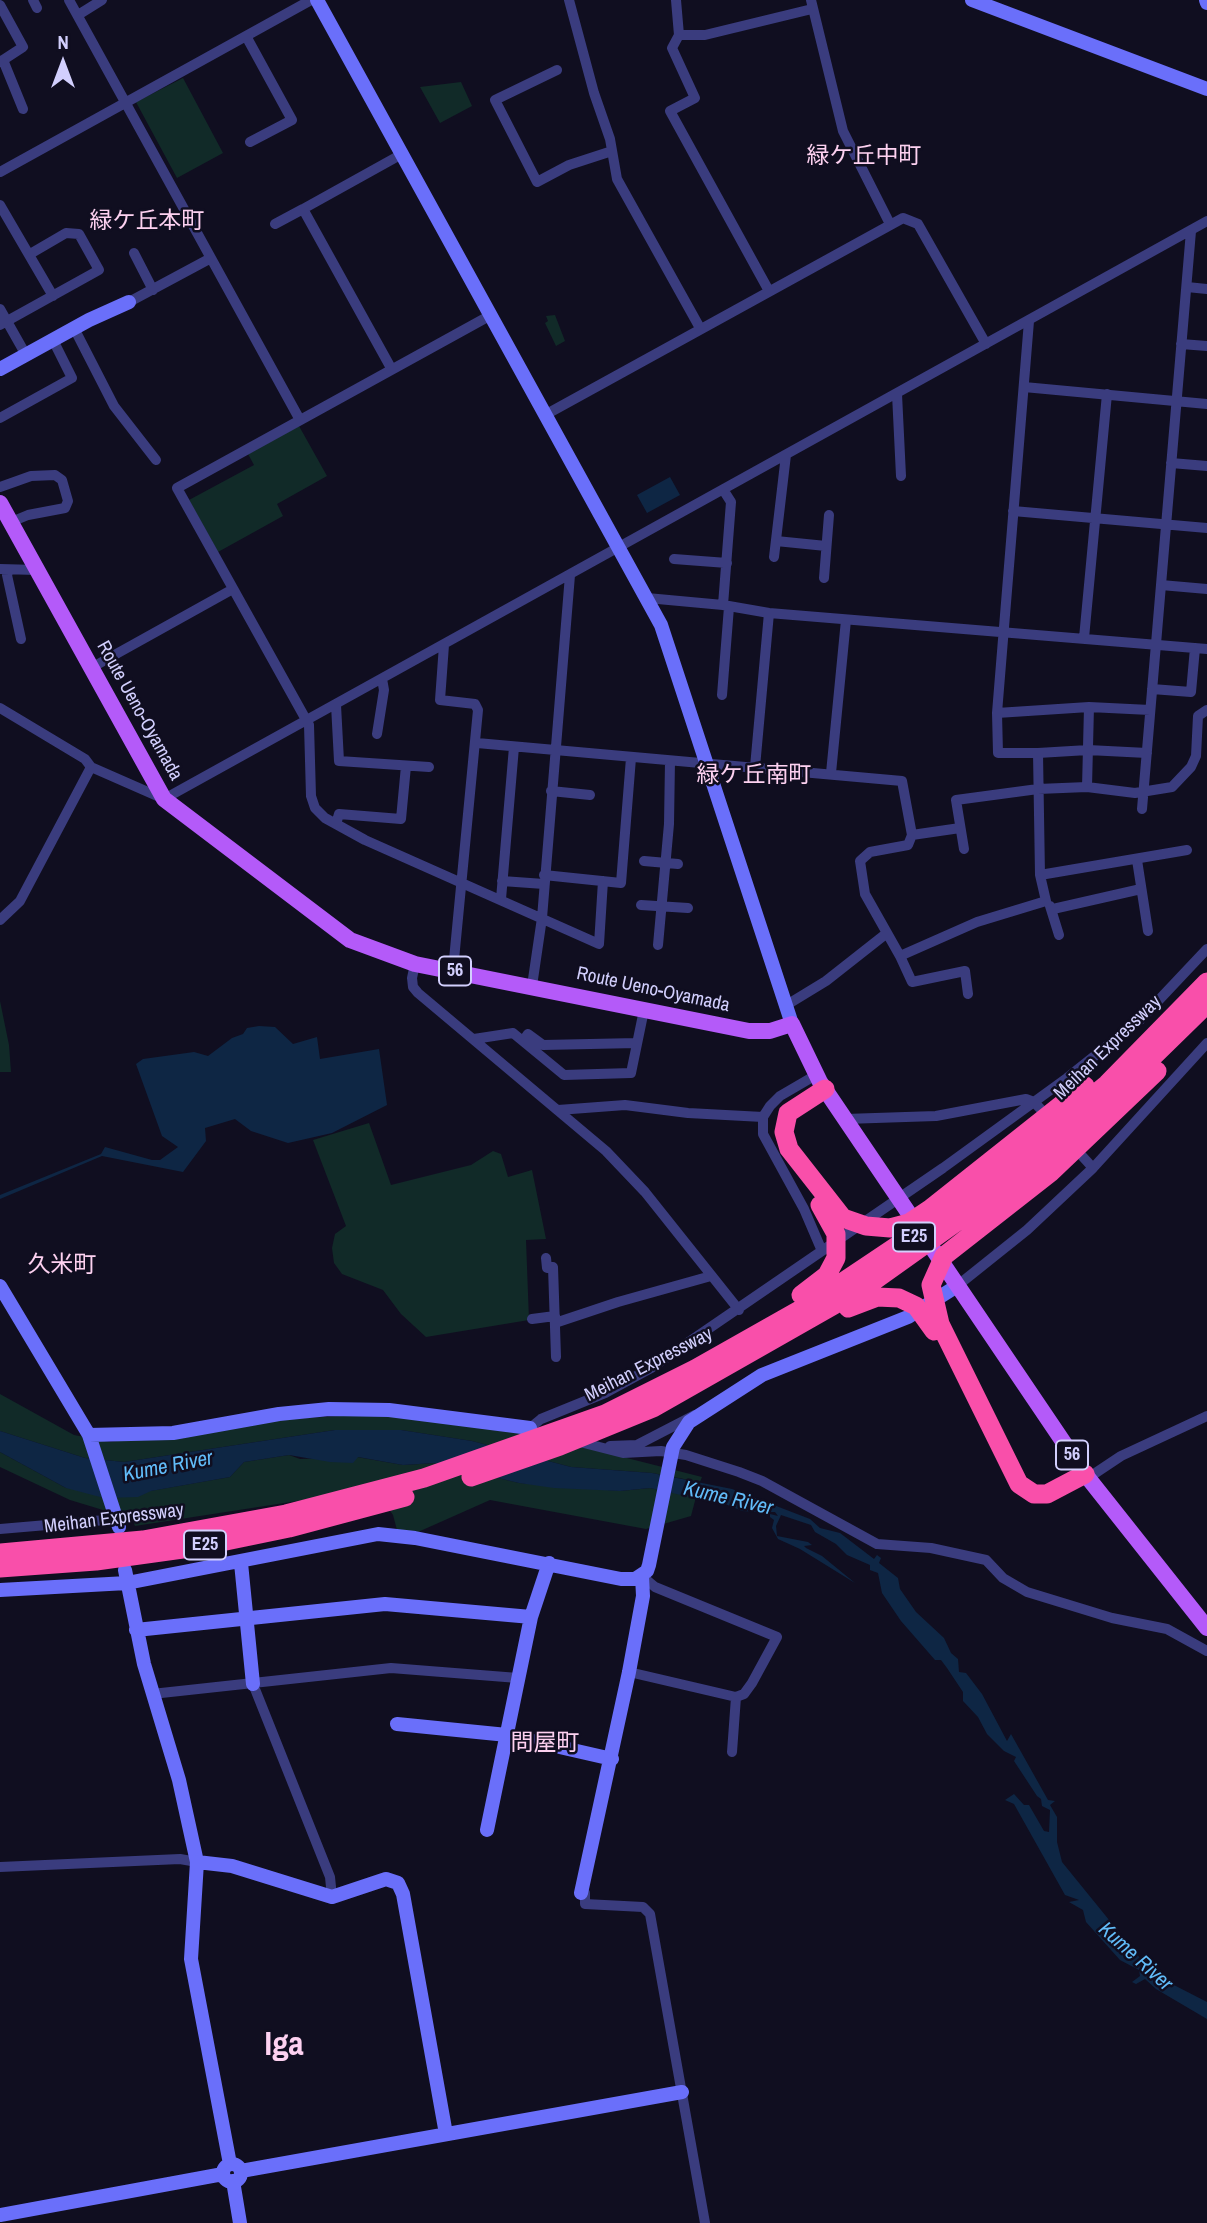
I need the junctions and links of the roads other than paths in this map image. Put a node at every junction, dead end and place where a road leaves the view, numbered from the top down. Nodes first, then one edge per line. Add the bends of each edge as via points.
1 (69, 0) edge
2 (102, 0) edge
3 (314, 0) edge
4 (569, 0) edge
5 (676, 0) edge
6 (972, 0) edge
7 (811, 4) edge
8 (0, 5) edge
9 (78, 15) junction
10 (679, 34) junction
11 (246, 36) junction
12 (2, 61) edge
13 (557, 70) dead end
14 (1207, 89) edge
15 (125, 102) junction
16 (23, 109) dead end
17 (250, 142) dead end
18 (612, 151) junction
19 (402, 155) junction
20 (0, 172) edge
21 (0, 205) edge
22 (303, 209) junction
23 (1207, 221) edge
24 (275, 224) dead end
25 (890, 224) junction
26 (1191, 231) junction
27 (134, 253) dead end
28 (30, 254) junction
29 (211, 258) junction
30 (1187, 287) junction
31 (153, 289) junction
32 (1207, 289) edge
33 (769, 291) junction
34 (53, 296) junction
35 (129, 302) joint
36 (0, 309) edge
37 (491, 315) junction
38 (1028, 321) junction
39 (4, 323) edge
40 (74, 328) junction
41 (700, 328) junction
42 (52, 340) junction
43 (986, 344) junction
44 (1181, 344) junction
45 (1207, 346) edge
46 (26, 355) junction
47 (391, 368) junction
48 (0, 369) edge
49 (1024, 387) junction
50 (897, 394) junction
51 (1107, 394) junction
52 (1177, 400) junction
53 (1207, 404) edge
54 (545, 415) junction
55 (0, 418) edge
56 (300, 420) junction
57 (786, 455) junction
58 (156, 460) dead end
59 (1171, 463) junction
60 (1207, 466) edge
61 (901, 476) dead end
62 (0, 487) edge
63 (724, 491) junction
64 (0, 503) edge
65 (1013, 511) junction
66 (829, 515) dead end
67 (1094, 519) junction
68 (11, 522) junction
69 (1167, 524) junction
70 (1207, 528) edge
71 (776, 541) junction
72 (827, 546) junction
73 (618, 548) junction
74 (774, 557) dead end
75 (674, 559) dead end
76 (727, 563) junction
77 (4, 569) edge
78 (37, 570) junction
79 (570, 575) junction
80 (824, 578) dead end
81 (1161, 585) junction
82 (233, 589) junction
83 (1207, 589) edge
84 (647, 598) junction
85 (726, 606) junction
86 (769, 613) junction
87 (846, 620) junction
88 (1003, 633) junction
89 (1084, 638) junction
90 (21, 639) dead end
91 (444, 645) junction
92 (1155, 645) junction
93 (1195, 648) junction
94 (1207, 649) edge
95 (90, 668) junction
96 (382, 679) junction
97 (1152, 689) junction
98 (722, 695) dead end
99 (336, 705) junction
100 (1088, 707) junction
101 (0, 708) edge
102 (1150, 709) junction
103 (1207, 710) edge
104 (997, 713) junction
105 (306, 721) junction
106 (377, 734) dead end
107 (477, 743) junction
108 (514, 747) junction
109 (555, 750) junction
110 (1087, 750) junction
111 (1038, 753) junction
112 (1147, 753) junction
113 (1201, 757) edge
114 (631, 758) junction
115 (670, 761) junction
116 (708, 764) junction
117 (406, 766) junction
118 (429, 766) dead end
119 (91, 767) junction
120 (755, 767) junction
121 (831, 773) junction
122 (1087, 787) junction
123 (1038, 789) junction
124 (551, 792) junction
125 (1144, 792) junction
126 (590, 795) dead end
127 (164, 799) junction
128 (1142, 808) dead end
129 (336, 824) junction
130 (960, 828) junction
131 (912, 835) junction
132 (964, 849) dead end
133 (1187, 850) dead end
134 (1138, 860) junction
135 (644, 861) dead end
136 (665, 863) junction
137 (678, 864) dead end
138 (1040, 875) junction
139 (544, 880) junction
140 (460, 881) junction
141 (502, 881) junction
142 (604, 881) junction
143 (1140, 890) junction
144 (501, 899) junction
145 (641, 905) dead end
146 (1049, 905) junction
147 (662, 906) junction
148 (688, 908) dead end
149 (542, 918) junction
150 (0, 920) edge
151 (1149, 931) dead end
152 (887, 933) junction
153 (1059, 934) dead end
154 (658, 945) dead end
155 (1207, 949) edge
156 (900, 956) junction
157 (415, 964) junction
158 (453, 970) junction
159 (1207, 972) edge
160 (1207, 982) edge
161 (532, 986) junction
162 (968, 994) dead end
163 (1207, 1003) edge
164 (785, 1006) junction
165 (644, 1010) junction
166 (1207, 1012) edge
167 (792, 1024) junction
168 (474, 1039) junction
169 (523, 1041) junction
170 (637, 1043) junction
171 (1207, 1043) edge
172 (1207, 1055) edge
173 (1194, 1058) junction
174 (820, 1082) junction
175 (1037, 1105) junction
176 (558, 1110) junction
177 (763, 1117) junction
178 (845, 1119) junction
179 (1093, 1168) junction
180 (902, 1204) junction
181 (824, 1249) junction
182 (546, 1258) dead end
183 (711, 1276) junction
184 (953, 1280) junction
185 (0, 1286) edge
186 (739, 1310) junction
187 (532, 1318) dead end
188 (555, 1320) junction
189 (556, 1357) dead end
190 (634, 1400) junction
191 (653, 1408) junction
192 (706, 1410) junction
193 (1207, 1416) edge
194 (530, 1428) junction
195 (90, 1438) junction
196 (593, 1446) junction
197 (1087, 1476) junction
198 (117, 1520) joint
199 (0, 1529) edge
200 (0, 1553) edge
201 (240, 1563) junction
202 (549, 1563) junction
203 (0, 1568) edge
204 (126, 1576) junction
205 (642, 1576) junction
206 (0, 1590) edge
207 (531, 1617) junction
208 (248, 1618) junction
209 (1207, 1628) edge
210 (136, 1630) junction
211 (1207, 1651) edge
212 (629, 1672) junction
213 (518, 1678) junction
214 (253, 1684) junction
215 (152, 1694) junction
216 (736, 1697) junction
217 (397, 1724) dead end
218 (507, 1735) junction
219 (732, 1752) dead end
220 (612, 1759) junction
221 (487, 1830) dead end
222 (197, 1862) junction
223 (0, 1867) edge
224 (583, 1893) joint
225 (332, 1897) junction
226 (682, 2092) junction
227 (446, 2134) junction
228 (232, 2173) junction
229 (0, 2215) edge
230 (240, 2223) edge
231 (705, 2223) edge

1 - 9 street
2 - 9 street
3 - 11 street
3 - 19 street
4 - 18 street
5 - 10 street
6 - 14 street
7 - 10 street via 705,35
7 - 25 street via 844,131
8 - 12 street via 23,47
9 - 15 street
10 - 33 street via 672,48 695,98 670,111
11 - 15 street
11 - 17 street via 292,120
12 - 16 street
13 - 18 street via 495,100 537,183
15 - 20 street
15 - 29 street
18 - 41 street via 617,179
19 - 22 street
19 - 37 street
21 - 28 street
22 - 24 street
22 - 47 street
23 - 26 street
25 - 33 street
25 - 43 street via 903,218 918,224
26 - 30 street
26 - 38 street
27 - 31 street
28 - 34 street
28 - 34 street via 66,233 79,234 99,270
29 - 31 street
29 - 56 street
30 - 32 street
30 - 44 street
31 - 35 street
33 - 41 street
34 - 39 street
35 - 40 street
36 - 39 street
37 - 47 street
37 - 54 street
38 - 43 street
38 - 49 street
39 - 46 street
40 - 42 street
40 - 58 street via 114,406
41 - 54 street
42 - 46 street
42 - 55 street via 72,378
43 - 50 street
44 - 45 street
44 - 52 street
46 - 48 street
47 - 56 street
49 - 51 street
49 - 65 street
50 - 57 street
50 - 61 street
51 - 52 street
51 - 67 street
52 - 53 street
52 - 59 street
54 - 73 street
56 - 82 street via 177,488
57 - 63 street
57 - 71 street
59 - 60 street
59 - 69 street
62 - 68 street via 31,476 55,475 62,480 68,501 65,508
63 - 73 street
63 - 76 street via 731,502
64 - 68 main road, Route Ueno-Oyamada / 56
65 - 67 street
65 - 88 street
66 - 72 street
67 - 69 street
67 - 89 street
68 - 78 main road, Route Ueno-Oyamada / 56
69 - 70 street
69 - 81 street
71 - 72 street
71 - 74 street
72 - 80 street
73 - 79 street
73 - 84 street
75 - 76 street
76 - 85 street
77 - 78 street
77 - 90 street
78 - 95 main road, Route Ueno-Oyamada / 56
79 - 91 street
79 - 109 street
81 - 83 street
81 - 92 street
82 - 95 street
82 - 105 street
84 - 85 street
84 - 116 street via 673,657
85 - 86 street
85 - 98 street
86 - 87 street
86 - 120 street
87 - 88 street
87 - 121 street
88 - 89 street
88 - 104 street
89 - 92 street
91 - 96 street
91 - 107 street via 440,700 475,704
92 - 93 street
92 - 97 street
93 - 94 street
93 - 97 street via 1191,692
95 - 127 main road, Route Ueno-Oyamada / 56
96 - 99 street
96 - 106 street
97 - 102 street
99 - 105 street
99 - 117 street via 339,761
100 - 102 street
100 - 104 street
100 - 110 street
101 - 119 street
102 - 112 street
103 - 113 street via 1198,716
104 - 111 street via 998,753
105 - 127 street
105 - 129 street via 314,808
107 - 108 street
107 - 140 street
108 - 109 street
108 - 141 street
109 - 114 street
109 - 124 street
110 - 111 street
110 - 112 street
110 - 122 street
111 - 123 street
112 - 125 street
113 - 125 street via 1172,787
114 - 115 street
114 - 142 street via 621,883
115 - 116 street
115 - 136 street
116 - 120 street
116 - 164 street via 745,865
117 - 118 street
117 - 129 street via 401,820 339,814
119 - 127 street
119 - 150 street via 20,901
120 - 121 street
121 - 131 street via 902,780
122 - 123 street
122 - 125 street
123 - 130 street via 956,800
123 - 138 street
124 - 126 street
124 - 139 street
125 - 128 street
127 - 157 main road, Route Ueno-Oyamada / 56 via 350,940
129 - 140 street
130 - 131 street
130 - 132 street
131 - 152 street via 908,845 870,852 860,861 865,894
133 - 134 street
134 - 138 street
134 - 143 street
135 - 136 street
136 - 137 street
136 - 147 street
138 - 146 street
139 - 141 street
139 - 142 street
139 - 149 street
140 - 144 street
140 - 158 street
141 - 144 street
142 - 149 street via 599,944
143 - 146 street
143 - 151 street
144 - 149 street
145 - 147 street
146 - 153 street
146 - 156 street via 977,922
147 - 148 street
147 - 154 street
149 - 161 street
152 - 156 street
152 - 164 street
155 - 175 street via 1140,1019
156 - 162 street via 912,982 965,971
157 - 158 main road, Route Ueno-Oyamada / 56
157 - 168 street via 413,987
158 - 161 main road, Route Ueno-Oyamada / 56
159 - 174 highway via 1072,1097 930,1209 900,1226 877,1228 843,1218 789,1149 783,1125 788,1113
160 - 190 highway, Meihan Expressway / E25 via 1107,1084 961,1203 810,1304
161 - 165 main road, Route Ueno-Oyamada / 56
163 - 191 highway, Meihan Expressway / E25 via 1074,1132 968,1217 824,1312
164 - 167 street
165 - 167 main road, Route Ueno-Oyamada / 56 via 749,1031
165 - 170 street
166 - 197 highway via 1126,1104 1050,1173 944,1256 933,1277 932,1296 940,1324 1019,1484 1041,1495
167 - 174 main road, 56
168 - 169 street via 513,1033
168 - 176 street
169 - 170 street via 528,1034 543,1045
169 - 170 street via 564,1075 631,1073
171 - 173 street
172 - 173 street
173 - 179 street
174 - 177 street via 780,1096
174 - 178 main road, 56
174 - 190 highway via 784,1105 774,1134 832,1224 838,1247 834,1266 817,1286
175 - 178 street via 1017,1100 915,1118
175 - 179 street
175 - 180 street
176 - 177 street via 625,1105
176 - 183 street via 626,1171
177 - 181 street via 766,1143
178 - 180 main road, 56
179 - 184 street via 1027,1230
180 - 181 street
180 - 184 main road, 56
181 - 186 street
182 - 188 street via 547,1268 553,1268
183 - 186 street
183 - 188 street
184 - 192 street via 941,1299 908,1317 762,1376
184 - 197 main road, 56
185 - 195 street
186 - 194 street via 651,1368
187 - 188 street
188 - 189 street
190 - 200 highway, Meihan Expressway / E25 via 474,1462 374,1492 193,1532
191 - 197 highway via 865,1300 899,1298 916,1306 929,1322 1019,1498 1029,1504 1050,1504 1072,1493
191 - 203 highway, Meihan Expressway / E25 via 516,1462 289,1528 96,1561
192 - 196 street via 637,1445
192 - 205 street via 689,1422 673,1447 649,1565
193 - 197 street
194 - 195 street via 389,1410 329,1409 173,1433
194 - 196 street
195 - 198 street
196 - 211 street via 623,1453 686,1455 739,1472 877,1544 931,1548 986,1560 1003,1578 1027,1592 1167,1629
197 - 209 main road, 56
198 - 199 street
201 - 202 street via 378,1534
201 - 204 street
201 - 208 street
202 - 205 street via 621,1579
202 - 207 street
204 - 206 street
204 - 210 street
205 - 212 street via 643,1596
205 - 216 street via 655,1587 777,1637 752,1684
207 - 208 street via 386,1604
207 - 213 street
208 - 210 street
208 - 214 street
210 - 215 street
212 - 216 street
212 - 220 street
213 - 214 street via 391,1668
213 - 218 street
214 - 215 street
214 - 225 street via 330,1877
215 - 222 street via 179,1780
216 - 219 street
217 - 218 street
218 - 220 street
218 - 221 street
220 - 224 street
222 - 223 street
222 - 225 street via 232,1866
222 - 228 street via 191,1959
224 - 226 street via 585,1904 643,1907 650,1914
225 - 227 street via 386,1879 398,1883
226 - 227 street
226 - 231 street
227 - 228 street
228 - 229 street
228 - 230 street

